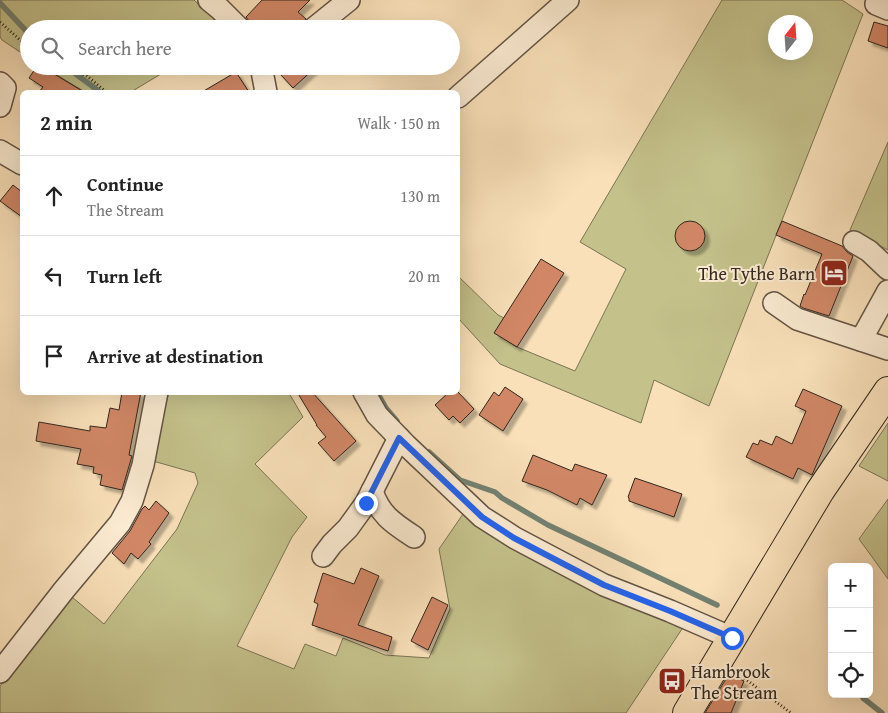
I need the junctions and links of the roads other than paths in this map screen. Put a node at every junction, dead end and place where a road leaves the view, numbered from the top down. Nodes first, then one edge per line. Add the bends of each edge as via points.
1 (349, 0) edge
2 (568, 0) edge
3 (219, 3) edge
4 (233, 20) edge
5 (324, 20) edge
6 (263, 75) edge
7 (0, 83) edge
8 (266, 90) edge
9 (460, 95) edge
10 (0, 106) edge
11 (0, 151) edge
12 (20, 163) edge
13 (854, 242) dead end
14 (888, 269) edge
15 (888, 291) edge
16 (774, 303) dead end
17 (861, 340) junction
18 (888, 349) edge
19 (888, 391) edge
20 (156, 395) edge
21 (366, 395) edge
22 (399, 438) junction
23 (372, 491) junction
24 (414, 537) dead end
25 (323, 556) dead end
26 (726, 649) junction
27 (0, 672) edge
28 (687, 713) edge

1 - 5 street
2 - 9 street
3 - 4 street
6 - 8 street
7 - 10 street via 5,88
11 - 12 street
13 - 14 street
15 - 17 street
16 - 17 street via 797,319
17 - 18 street
19 - 26 main road via 820,491
20 - 27 street via 143,464 132,501 120,523
21 - 22 street via 377,415
22 - 23 street
22 - 26 street via 482,517 514,538 604,585 670,611
23 - 24 street via 384,514
23 - 25 street via 348,528
26 - 28 main road

